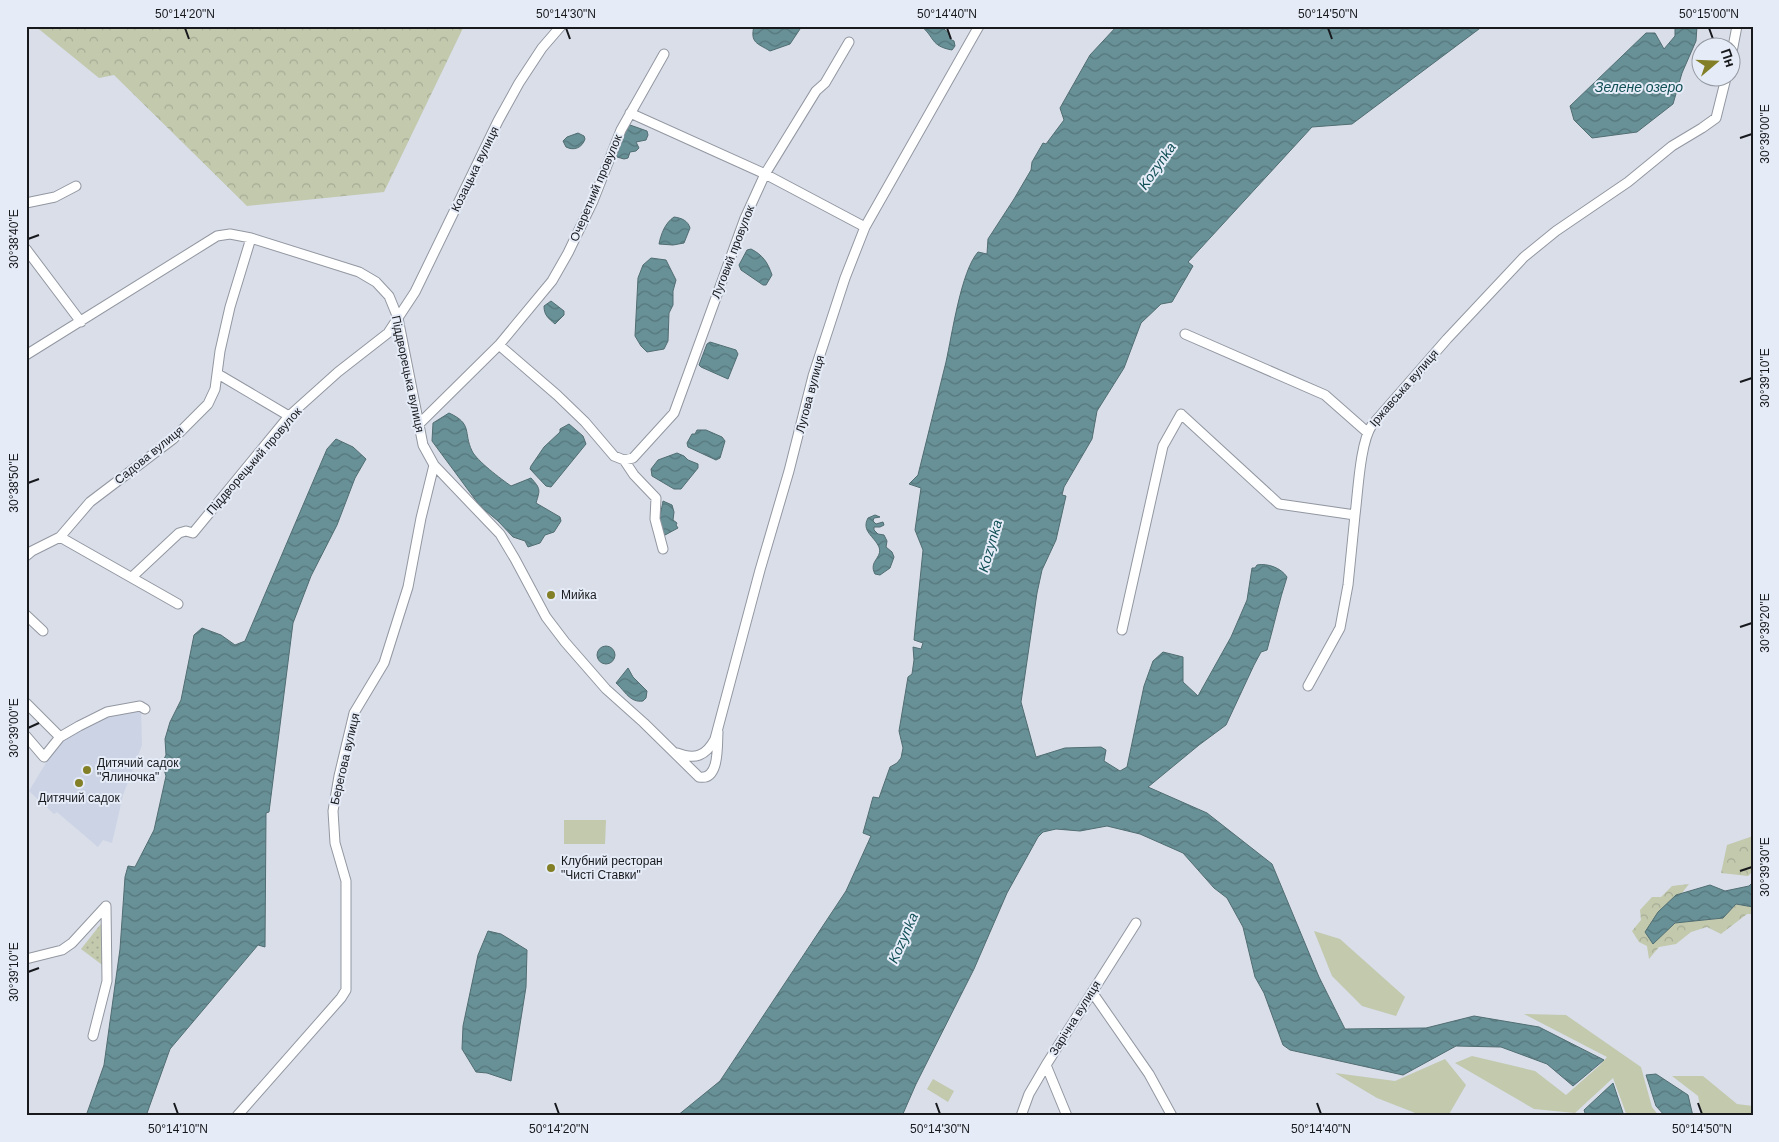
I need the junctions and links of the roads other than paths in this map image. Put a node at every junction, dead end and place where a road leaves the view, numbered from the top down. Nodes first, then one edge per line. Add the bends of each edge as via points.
1 (561, 26) edge
2 (979, 26) edge
3 (849, 42) dead end
4 (664, 54) dead end
5 (1724, 88) edge
6 (630, 113) junction
7 (765, 174) junction
8 (76, 186) dead end
9 (26, 203) edge
10 (865, 227) junction
11 (251, 238) junction
12 (26, 249) edge
13 (398, 318) junction
14 (81, 322) junction
15 (1185, 334) dead end
16 (499, 345) junction
17 (26, 356) edge
18 (218, 374) junction
19 (289, 416) junction
20 (418, 425) junction
21 (1367, 432) junction
22 (624, 460) junction
23 (434, 464) junction
24 (1355, 515) junction
25 (60, 537) junction
26 (663, 549) dead end
27 (26, 556) edge
28 (132, 577) junction
29 (178, 604) dead end
30 (26, 615) edge
31 (1122, 630) dead end
32 (43, 631) dead end
33 (1308, 686) dead end
34 (26, 704) edge
35 (146, 709) dead end
36 (718, 732) junction
37 (26, 736) edge
38 (60, 737) junction
39 (674, 752) junction
40 (1136, 923) dead end
41 (26, 959) edge
42 (1092, 992) junction
43 (93, 1036) dead end
44 (1046, 1064) junction
45 (237, 1116) edge
46 (1021, 1116) edge
47 (1068, 1116) edge
48 (1172, 1116) edge

1 - 13 street, Козацька вулиця via 542,48 498,121 415,292
2 - 10 street, Лугова вулиця
3 - 7 street, Луговий провулок
4 - 6 street, Очеретний провулок
5 - 21 street, Іржавська вулиця via 1716,118 1672,146 1524,258 1447,339
6 - 7 street
6 - 16 street, Очеретний провулок via 568,253 552,281
7 - 10 street
7 - 22 street, Луговий провулок via 727,262 674,413 633,458
8 - 9 street via 55,197
10 - 36 street, Лугова вулиця via 813,376
11 - 13 street, Піддворецька вулиця via 359,272 376,282 389,296
11 - 14 street, Піддворецька вулиця via 230,234 217,236
11 - 18 street, Садова вулиця via 230,307
12 - 14 street
13 - 19 street, Піддворецький провулок via 388,333
13 - 20 street, Піддворецька вулиця
14 - 17 street, Піддворецька вулиця
15 - 21 street via 1325,395
16 - 20 street, Очеретний провулок
16 - 22 street via 571,409 614,456
18 - 19 street
18 - 25 street, Садова вулиця via 216,389 208,404 173,439 90,502
19 - 28 street, Піддворецький провулок via 193,532 178,533
20 - 23 street, Піддворецька вулиця via 423,445
21 - 24 street, Іржавська вулиця
22 - 26 street via 656,498 655,519
23 - 39 street, Піддворецька вулиця via 500,534 546,618 570,648 606,689
23 - 45 street, Берегова вулиця via 408,587 384,663 354,713 339,776 333,812 334,843 346,881 346,990
24 - 31 street via 1279,504 1181,414 1164,446
24 - 33 street, Іржавська вулиця via 1340,628
25 - 27 street, Садова вулиця
25 - 28 street
28 - 29 street
30 - 32 street
34 - 38 street
35 - 38 street via 140,706 106,712
36 - 39 street, Лугова вулиця via 713,744 701,756 688,757
36 - 39 street, Піддворецька вулиця via 716,763 707,777 697,776
37 - 38 street via 44,757
40 - 42 street, Зарічна вулиця
41 - 43 street via 62,950 106,906 108,981
42 - 44 street, Зарічна вулиця
42 - 48 street via 1149,1074
44 - 46 street, Зарічна вулиця
44 - 47 street

